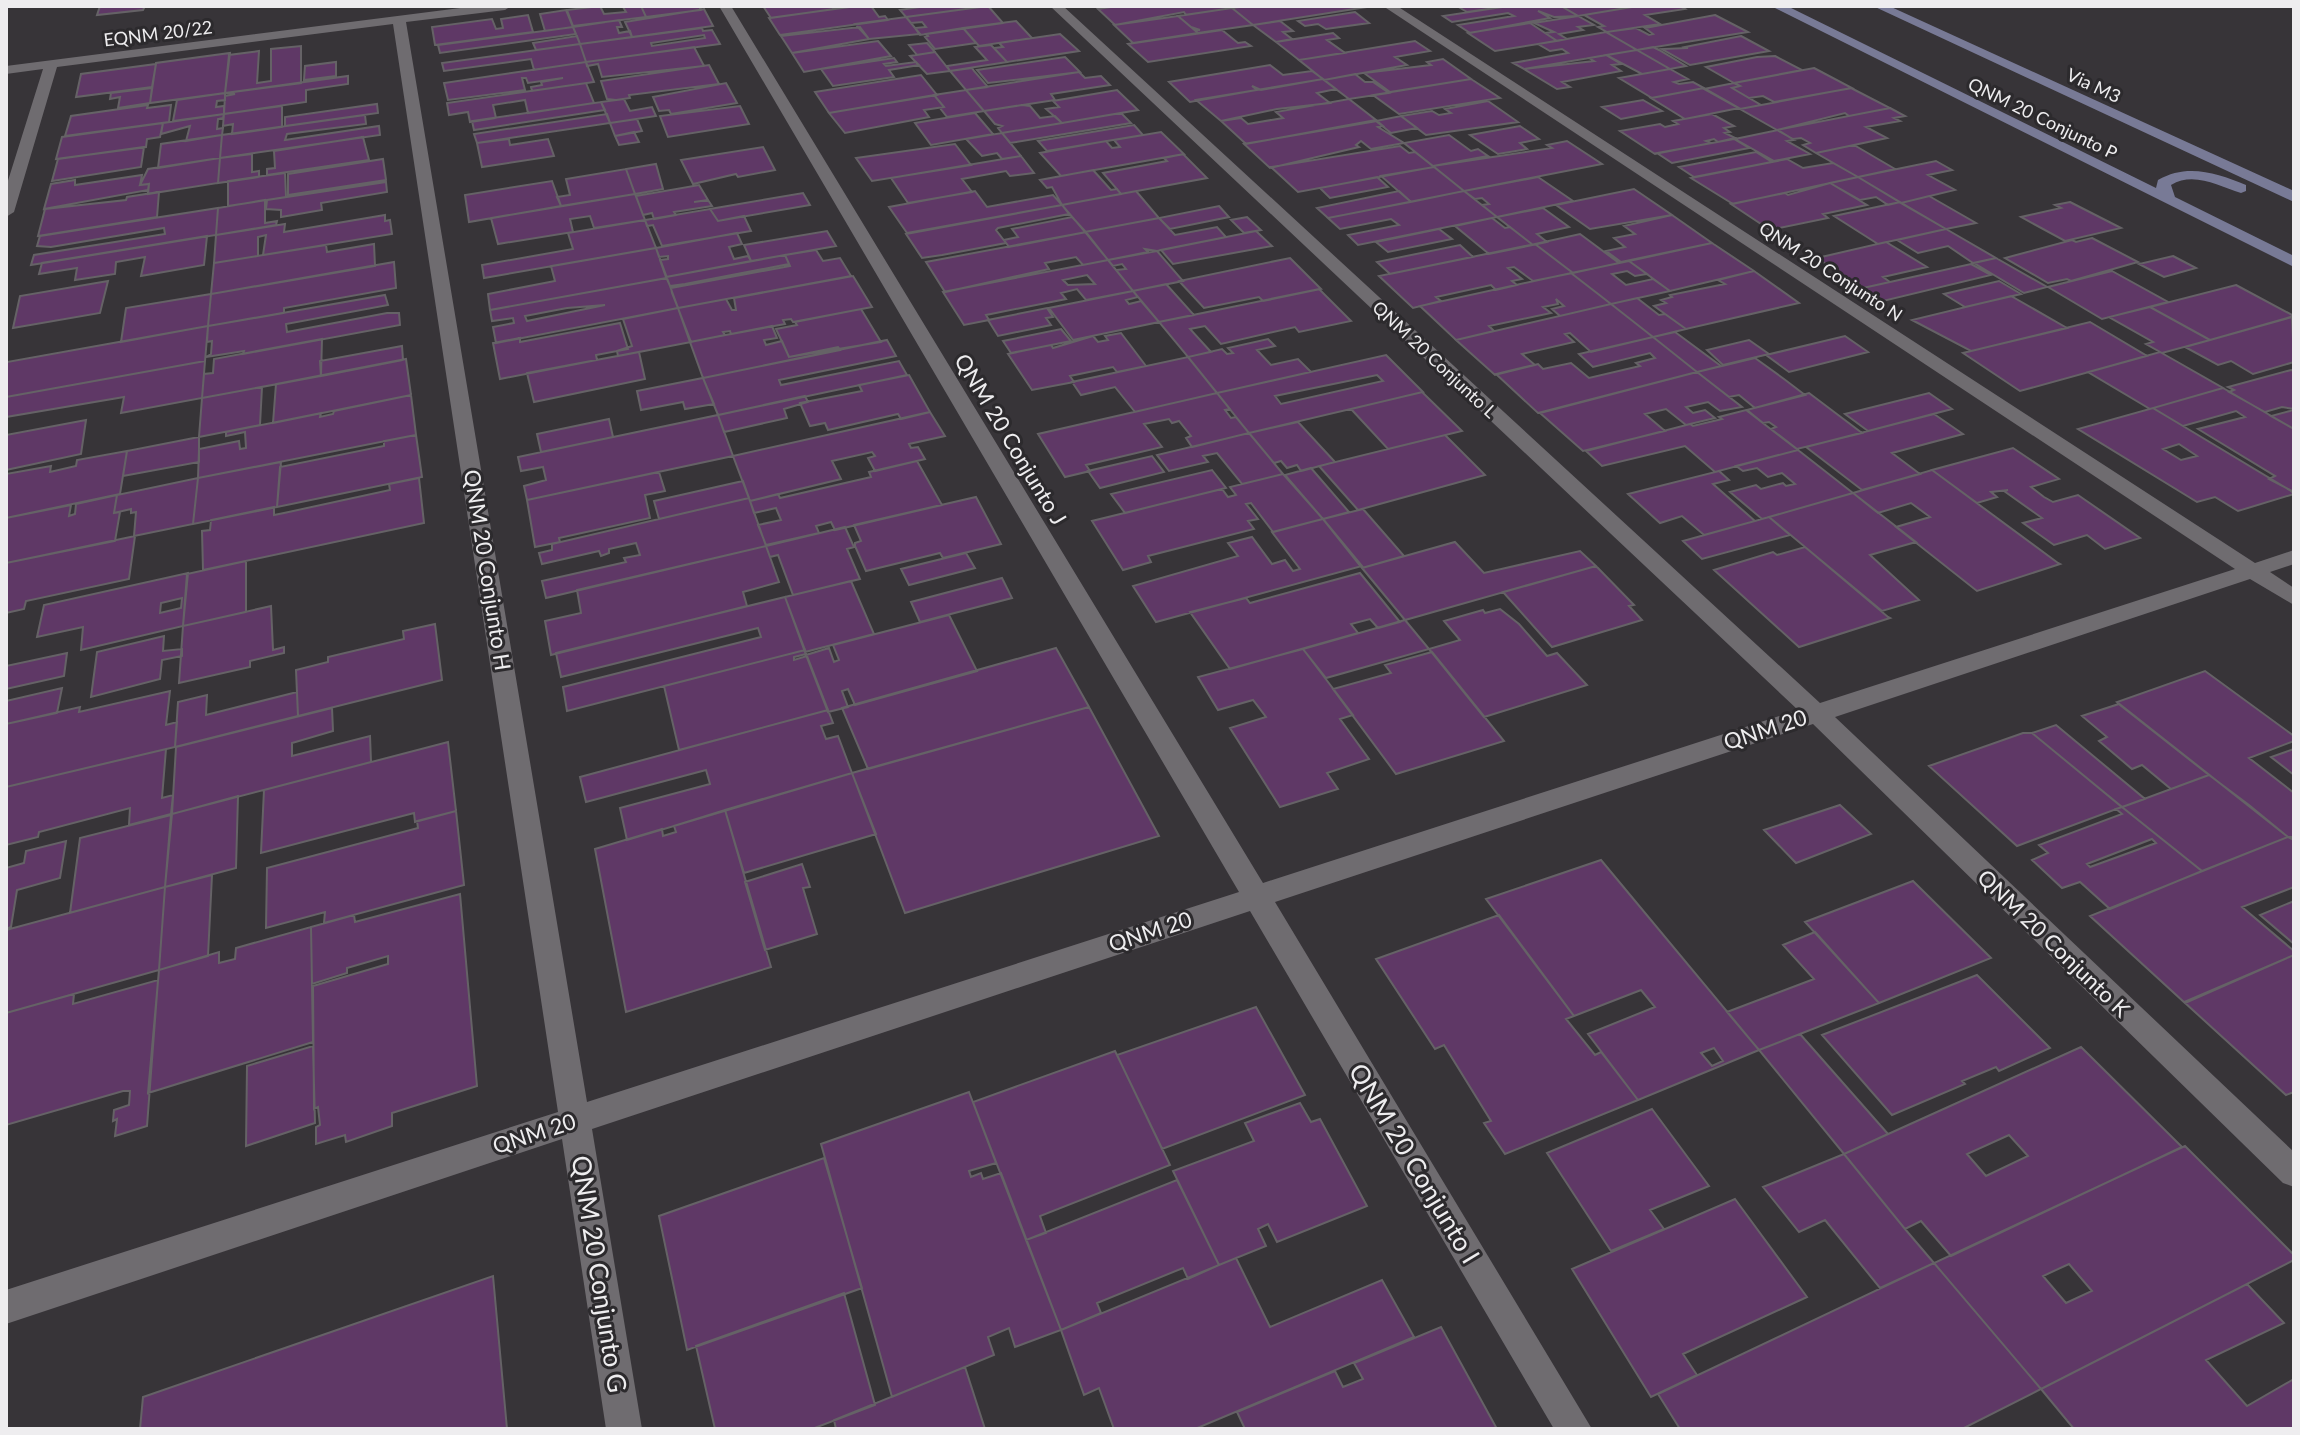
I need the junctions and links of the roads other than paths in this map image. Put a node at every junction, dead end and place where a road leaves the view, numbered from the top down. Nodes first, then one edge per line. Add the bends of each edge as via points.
1 (505, 6) edge
2 (725, 6) edge
3 (1056, 6) edge
4 (1389, 6) edge
5 (1777, 6) edge
6 (1879, 6) edge
7 (399, 20) junction
8 (51, 64) junction
9 (6, 70) edge
10 (2294, 197) edge
11 (2170, 201) junction
12 (6, 212) edge
13 (2294, 212) edge
14 (2294, 262) edge
15 (2294, 557) edge
16 (2250, 569) junction
17 (2294, 598) edge
18 (1815, 712) junction
19 (1255, 897) junction
20 (576, 1120) junction
21 (2294, 1173) edge
22 (6, 1307) edge
23 (624, 1429) edge
24 (1574, 1429) edge

1 - 7 street, EQNM 20/22
2 - 19 street, QNM 20 Conjunto J
3 - 18 street, QNM 20 Conjunto L
4 - 16 street, QNM 20 Conjunto N
5 - 11 main road, QNM 20 Conjunto P
6 - 10 main road, Via M3
7 - 8 street, EQNM 20/22
7 - 20 street, QNM 20 Conjunto H
8 - 9 street, EQNM 20/22
8 - 12 street
11 - 13 main road via 2162,186 2166,180 2206,176
11 - 14 main road, QNM 20 Conjunto P
15 - 16 street, QNM 20
16 - 17 street, QNM 20 Conjunto N
16 - 18 street, QNM 20
18 - 19 street, QNM 20
18 - 21 street, QNM 20 Conjunto K
19 - 20 street, QNM 20
19 - 24 street, QNM 20 Conjunto I
20 - 22 street, QNM 20
20 - 23 street, QNM 20 Conjunto G

